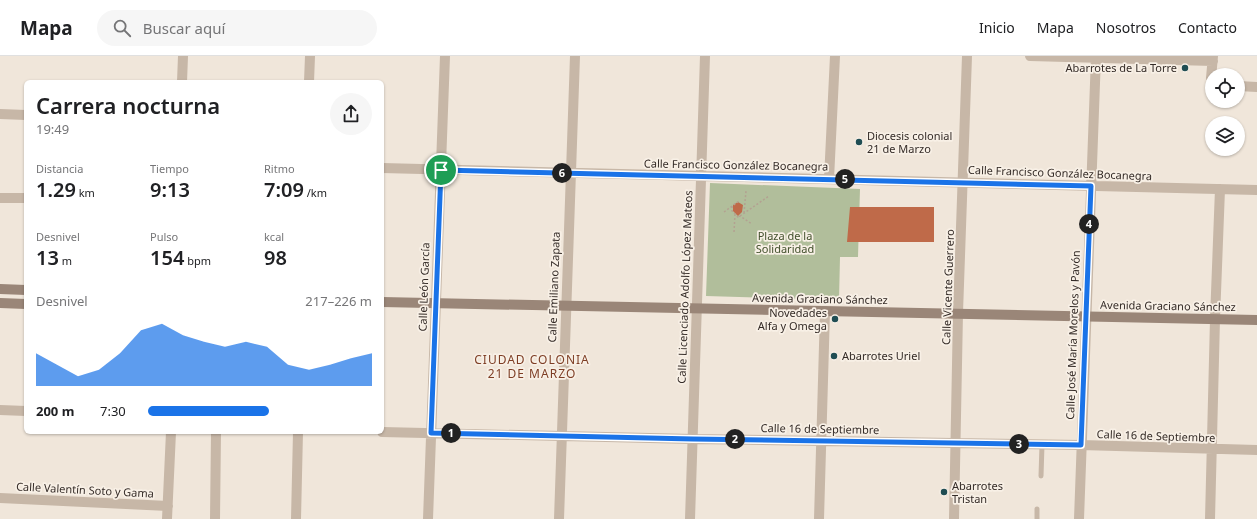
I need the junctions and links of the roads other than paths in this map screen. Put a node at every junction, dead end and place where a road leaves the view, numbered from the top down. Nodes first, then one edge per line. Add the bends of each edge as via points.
1 (183, 56) edge
2 (310, 56) edge
3 (445, 56) edge
4 (575, 56) edge
5 (705, 56) edge
6 (835, 56) edge
7 (967, 56) edge
8 (1030, 56) edge
9 (1096, 57) edge
10 (1213, 59) edge
11 (182, 80) edge
12 (309, 80) edge
13 (1245, 86) edge
14 (1257, 87) edge
15 (0, 114) edge
16 (24, 114) edge
17 (384, 168) edge
18 (441, 170) junction
19 (570, 173) junction
20 (701, 176) junction
21 (829, 179) junction
22 (963, 182) junction
23 (1091, 186) junction
24 (1220, 189) junction
25 (1257, 190) edge
26 (0, 198) edge
27 (24, 198) edge
28 (0, 289) edge
29 (24, 290) edge
30 (384, 302) edge
31 (0, 303) edge
32 (436, 303) junction
33 (24, 304) edge
34 (566, 305) junction
35 (697, 308) junction
36 (825, 311) junction
37 (958, 314) junction
38 (1086, 316) junction
39 (1215, 319) junction
40 (1257, 320) edge
41 (0, 410) edge
42 (24, 411) edge
43 (384, 432) edge
44 (431, 433) junction
45 (171, 434) edge
46 (216, 434) edge
47 (298, 434) edge
48 (562, 436) junction
49 (693, 439) junction
50 (821, 440) junction
51 (956, 443) junction
52 (1042, 445) junction
53 (1081, 445) junction
54 (1211, 450) junction
55 (1257, 450) edge
56 (1041, 476) dead end
57 (0, 498) edge
58 (168, 506) junction
59 (1037, 509) dead end
60 (167, 519) edge
61 (215, 519) edge
62 (296, 519) edge
63 (428, 519) edge
64 (559, 519) edge
65 (690, 519) edge
66 (819, 519) edge
67 (954, 519) edge
68 (1037, 519) edge
69 (1079, 519) edge
70 (1210, 519) edge

1 - 11 street
2 - 12 street
3 - 18 street, Calle León García
4 - 19 street, Calle Emiliano Zapata
5 - 20 street, Calle Licenciado Adolfo López Mateos
6 - 21 street
7 - 22 street, Calle Vicente Guerrero
8 - 9 street
9 - 10 street
9 - 23 street, Calle José María Morelos y Pavón
13 - 14 street
15 - 16 street
17 - 18 street, Calle Francisco González Bocanegra
18 - 19 street, Calle Francisco González Bocanegra
18 - 32 street, Calle León García
19 - 20 street, Calle Francisco González Bocanegra
19 - 34 street, Calle Emiliano Zapata
20 - 21 street, Calle Francisco González Bocanegra
20 - 35 street, Calle Licenciado Adolfo López Mateos
21 - 22 street, Calle Francisco González Bocanegra
22 - 23 street, Calle Francisco González Bocanegra
22 - 37 street, Calle Vicente Guerrero
23 - 24 street, Calle Francisco González Bocanegra
23 - 38 street, Calle José María Morelos y Pavón
24 - 25 street, Calle Francisco González Bocanegra
24 - 39 street
26 - 27 street
28 - 29 street
30 - 32 street, Avenida Graciano Sánchez
31 - 33 street
32 - 34 street, Avenida Graciano Sánchez
32 - 44 street, Calle León García
34 - 35 street, Avenida Graciano Sánchez
34 - 48 street, Calle Emiliano Zapata
35 - 36 street, Avenida Graciano Sánchez
35 - 49 street, Calle Licenciado Adolfo López Mateos
36 - 37 street, Avenida Graciano Sánchez
36 - 50 street
37 - 38 street, Avenida Graciano Sánchez
37 - 51 street, Calle Vicente Guerrero
38 - 39 street, Avenida Graciano Sánchez
38 - 53 street, Calle José María Morelos y Pavón
39 - 40 street, Avenida Graciano Sánchez
39 - 54 street
41 - 42 street
43 - 44 street, Calle 16 de Septiembre
44 - 48 street, Calle 16 de Septiembre
44 - 63 street, Calle León García
45 - 58 street
46 - 61 street
47 - 62 street
48 - 49 street, Calle 16 de Septiembre
48 - 64 street, Calle Emiliano Zapata
49 - 50 street, Calle 16 de Septiembre
49 - 65 street, Calle Licenciado Adolfo López Mateos
50 - 51 street, Calle 16 de Septiembre
50 - 66 street
51 - 52 street, Calle 16 de Septiembre
51 - 67 street, Calle Vicente Guerrero
52 - 53 street, Calle 16 de Septiembre
52 - 56 lane
53 - 54 street, Calle 16 de Septiembre
53 - 69 street, Calle José María Morelos y Pavón
54 - 55 street, Calle 16 de Septiembre
54 - 70 street
57 - 58 street, Calle Valentín Soto y Gama
58 - 60 street
59 - 68 lane

